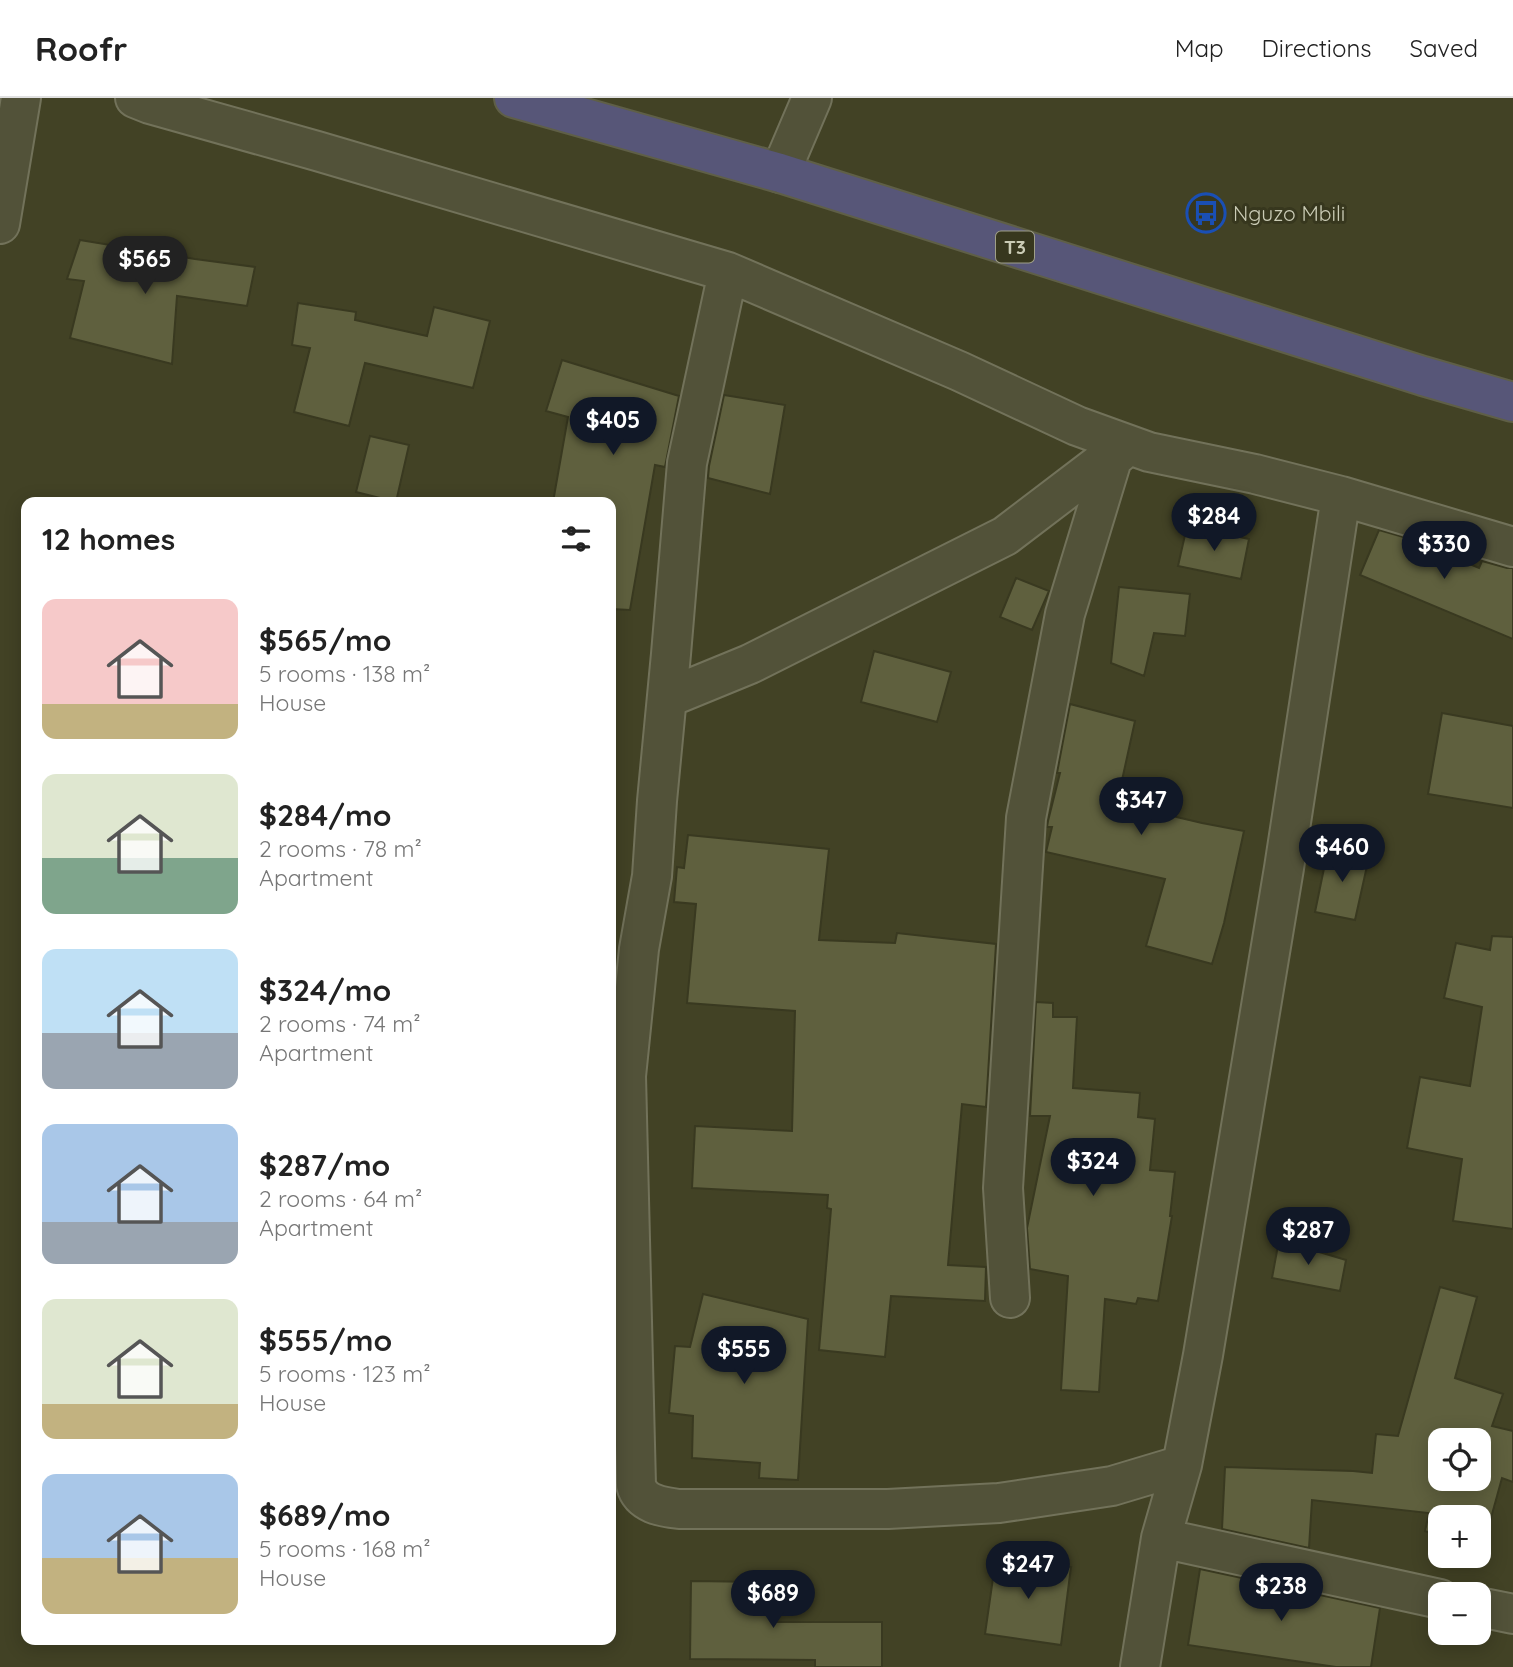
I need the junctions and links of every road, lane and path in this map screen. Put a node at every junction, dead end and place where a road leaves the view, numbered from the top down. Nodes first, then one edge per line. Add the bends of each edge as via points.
1 (21, 98) edge
2 (135, 98) edge
3 (514, 98) edge
4 (811, 98) edge
5 (780, 173) junction
6 (0, 224) edge
7 (728, 272) junction
8 (1513, 402) edge
9 (1131, 452) junction
10 (1341, 496) junction
11 (1513, 547) edge
12 (667, 698) junction
13 (1010, 1298) dead end
14 (1182, 1465) junction
15 (1161, 1538) junction
16 (1428, 1596) edge
17 (1491, 1609) edge
18 (1513, 1614) edge
19 (1140, 1667) edge

1 - 6 street
2 - 7 street
3 - 5 highway, T3
4 - 5 street
5 - 8 highway, T3
7 - 9 street via 959,371
7 - 12 street via 687,463
9 - 10 street via 1255,474
9 - 12 street via 1004,536 750,664
9 - 13 street via 1065,614 1026,818 1003,1188
10 - 11 street
10 - 14 street
12 - 14 street via 652,876 626,1076 638,1492 643,1499 679,1509 888,1510 999,1503 1099,1488
14 - 15 street
15 - 16 street
15 - 19 street
17 - 18 street

